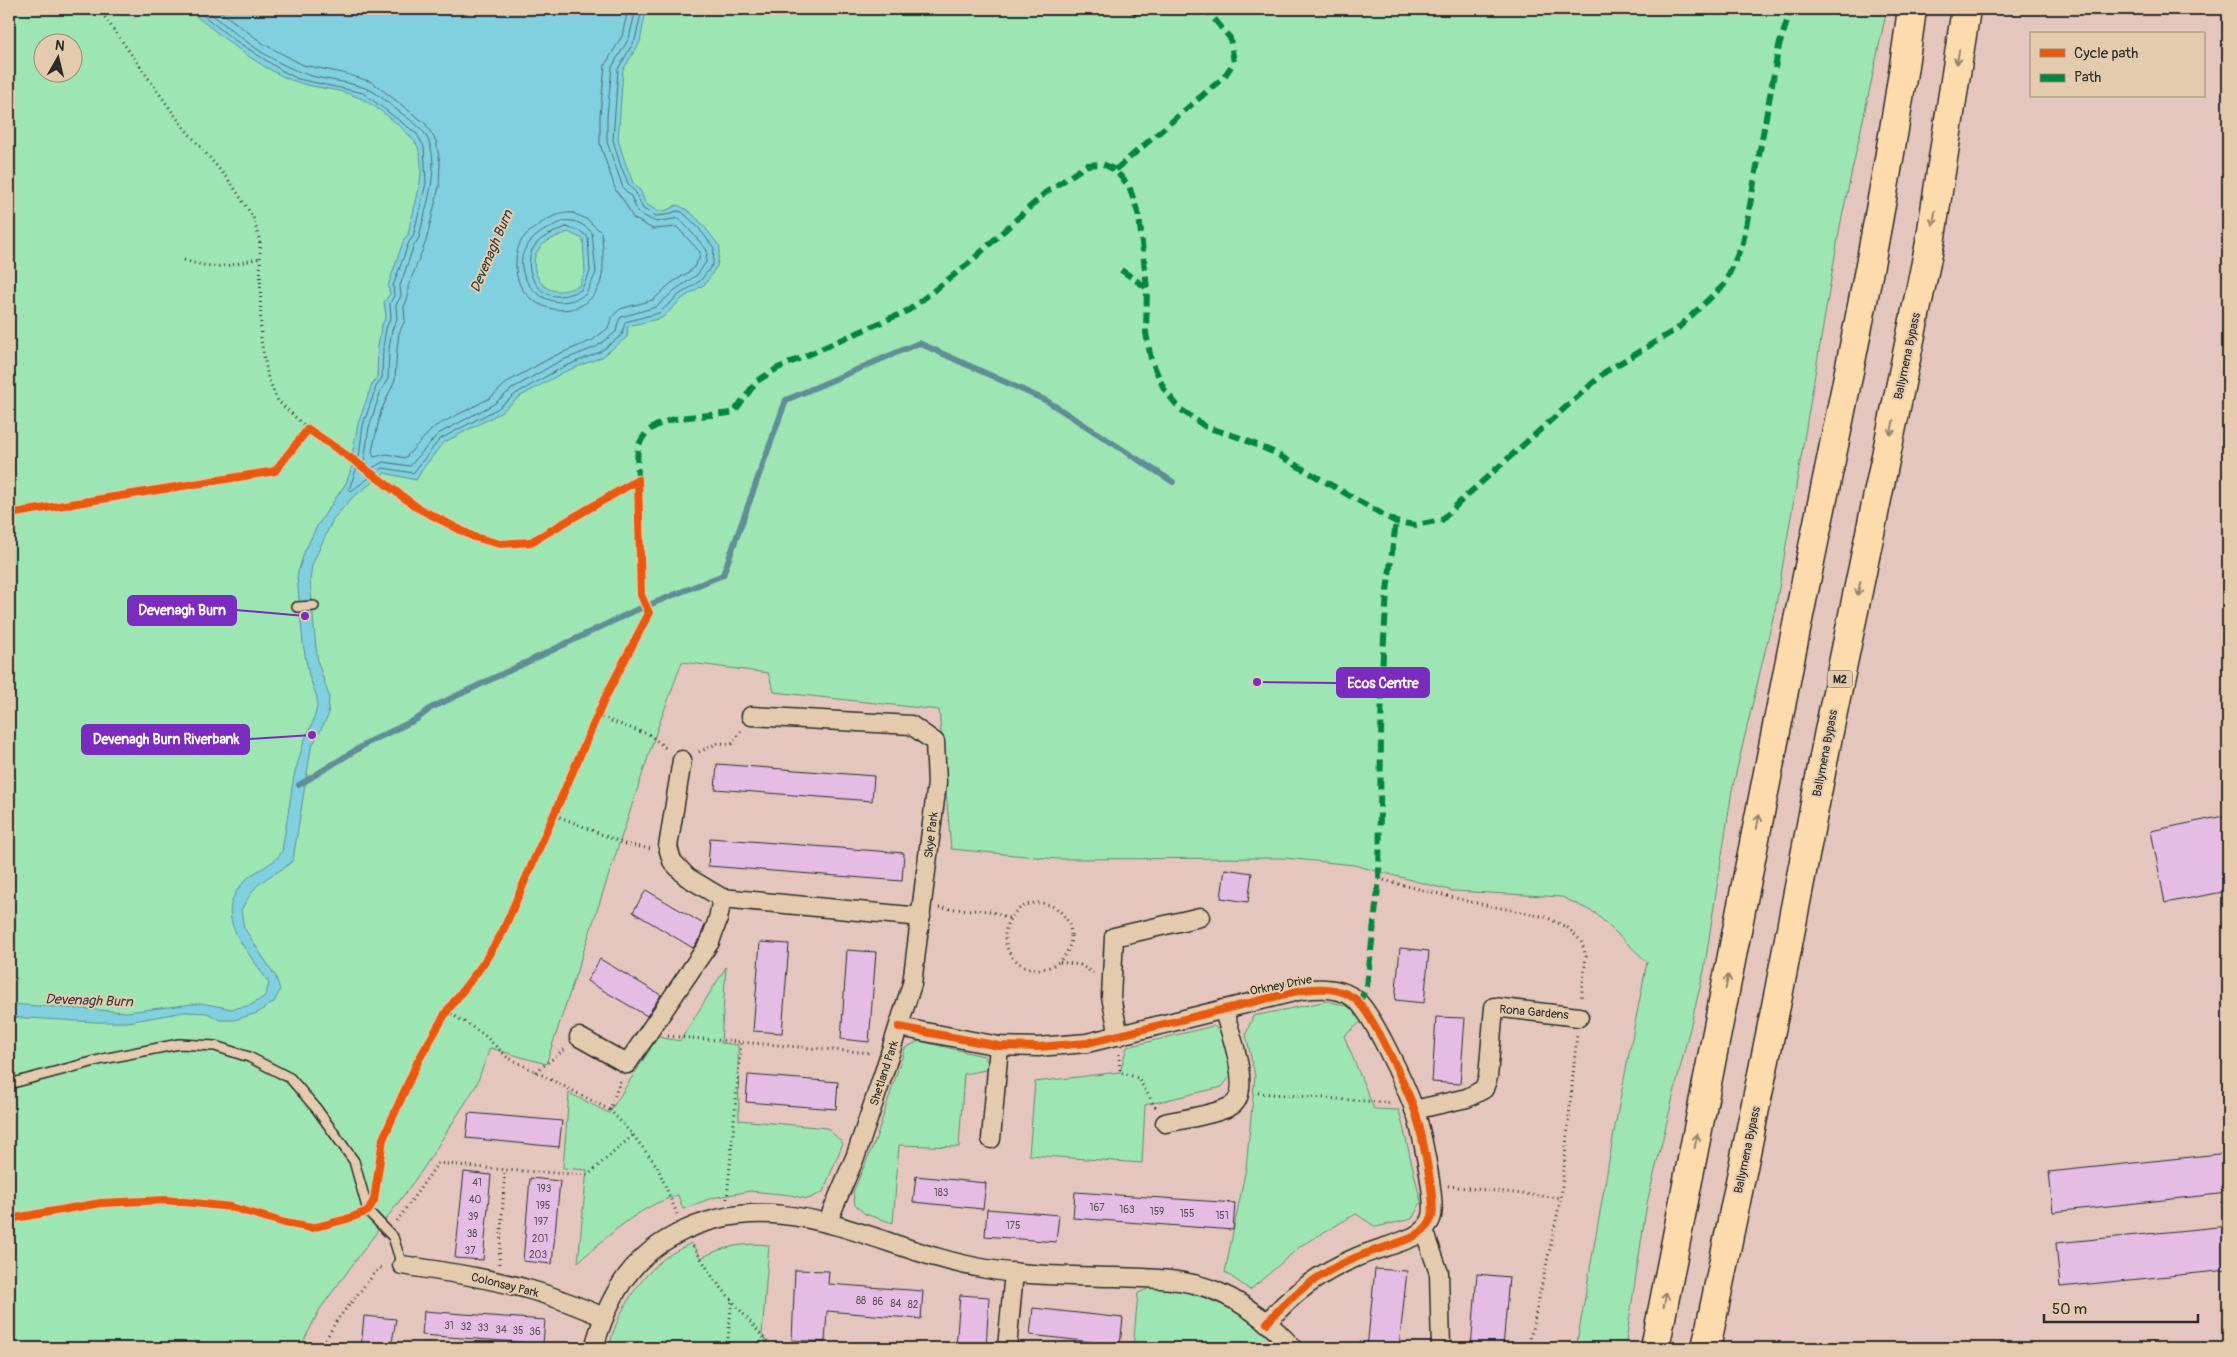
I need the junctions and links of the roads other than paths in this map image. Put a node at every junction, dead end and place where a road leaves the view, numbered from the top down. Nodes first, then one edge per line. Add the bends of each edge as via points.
1 (1912, 9) edge
2 (1966, 9) edge
3 (314, 606) dead end
4 (298, 607) dead end
5 (751, 716) road end
6 (682, 760) road end
7 (722, 898) junction
8 (921, 917) junction
9 (1200, 917) dead end
10 (1224, 1009) junction
11 (1579, 1016) road end
12 (899, 1027) junction
13 (1119, 1036) junction
14 (579, 1037) road end
15 (999, 1046) junction
16 (9, 1084) edge
17 (1413, 1107) junction
18 (1165, 1123) road end
19 (991, 1140) dead end
20 (827, 1223) junction
21 (1424, 1230) junction
22 (402, 1265) joint
23 (1014, 1272) junction
24 (604, 1316) junction
25 (1267, 1323) junction
26 (594, 1348) edge
27 (1007, 1348) edge
28 (1292, 1348) edge
29 (1441, 1348) edge
30 (1655, 1348) edge
31 (1706, 1348) edge

30 -> 1 highway via 1862,307
2 -> 31 highway, Ballymena Bypass / M2 via 1930,243
3 - 4 lane
5 - 8 street, Skye Park via 911,725 935,742 937,783
6 - 7 street via 668,840 669,853 682,873
7 - 8 street
7 - 14 street via 710,942 628,1064
8 - 12 street, Shetland Park via 912,984
9 - 13 street via 1114,937 1112,1006
10 - 13 street, Orkney Drive
10 - 17 street, Orkney Drive via 1302,990 1330,989 1348,994 1371,1018
10 - 18 street via 1240,1067 1236,1101 1229,1107
11 - 17 street, Rona Gardens via 1494,1007 1484,1089 1467,1098
12 - 15 street, Orkney Drive
12 - 20 street, Shetland Park via 856,1155
13 - 15 street, Orkney Drive via 1087,1043
15 - 19 street
16 - 22 lane via 103,1059 179,1044 215,1046 249,1057 290,1078 316,1108 354,1161 368,1211 392,1238
17 - 21 street, Orkney Drive via 1431,1190 1432,1214
20 - 23 street via 948,1260
20 - 24 street via 776,1213 750,1213 726,1216 684,1231 658,1245 633,1267 617,1289
21 - 25 street via 1323,1274 1290,1298
21 - 29 street via 1439,1273
22 - 24 street, Colonsay Park via 498,1282
23 - 25 street via 1183,1282 1230,1297
23 - 27 street
24 - 26 street
25 - 28 street

